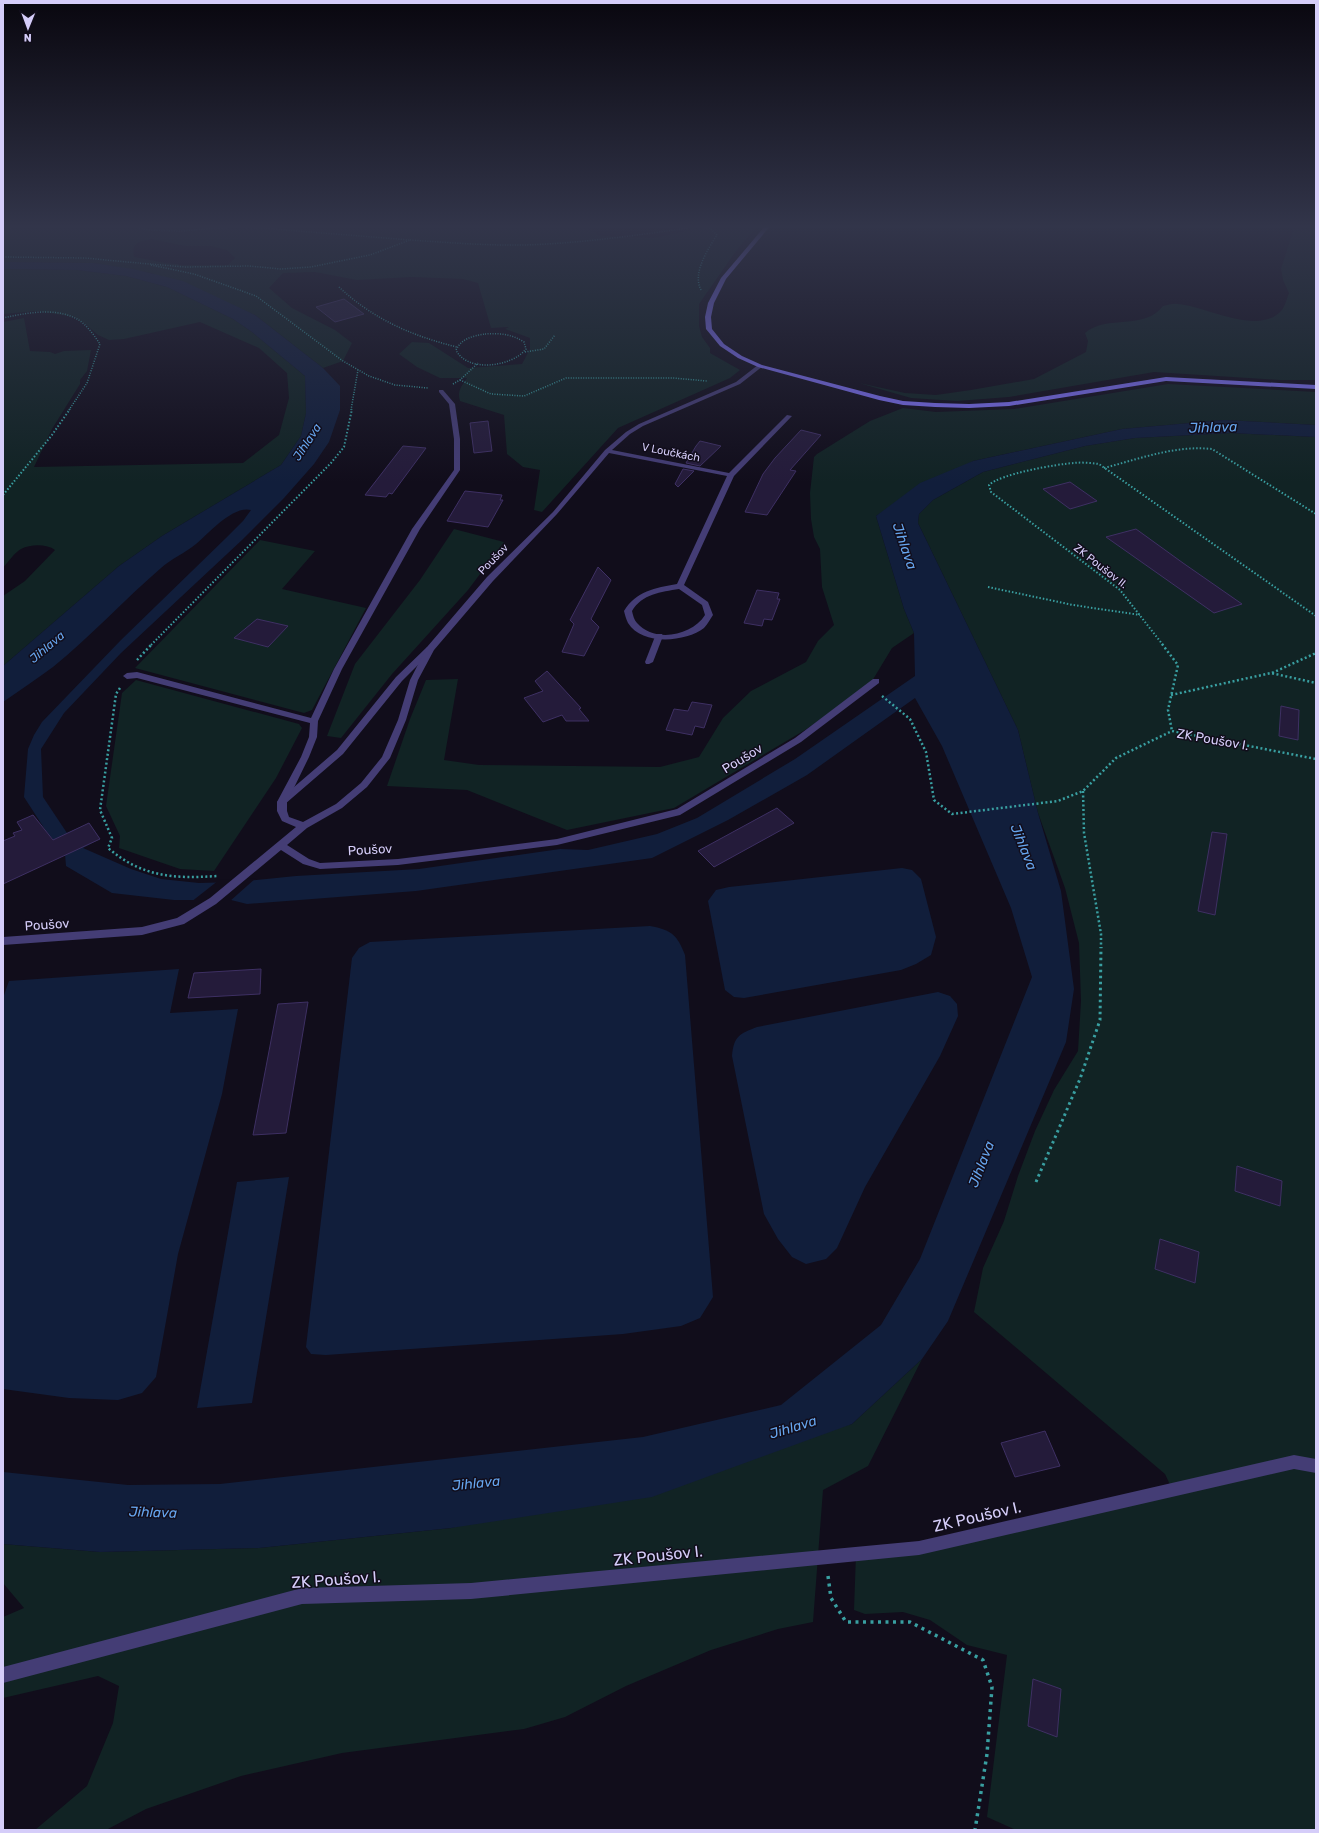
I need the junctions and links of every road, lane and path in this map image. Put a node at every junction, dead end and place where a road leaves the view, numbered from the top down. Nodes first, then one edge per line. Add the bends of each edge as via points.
1 (275, 311) edge
2 (365, 311) edge
3 (710, 311) edge
4 (3, 318) edge
5 (555, 335) dead end
6 (457, 347) junction
7 (525, 352) junction
8 (478, 363) junction
9 (760, 366) junction
10 (358, 370) junction
11 (738, 383) junction
12 (1316, 387) edge
13 (441, 391) joint
14 (789, 416) dead end
15 (607, 451) junction
16 (1104, 468) junction
17 (731, 475) junction
18 (3, 496) edge
19 (1316, 514) edge
20 (680, 586) junction
21 (988, 587) dead end
22 (1140, 615) junction
23 (1316, 616) edge
24 (659, 636) junction
25 (430, 649) junction
26 (1316, 653) edge
27 (649, 662) dead end
28 (1272, 673) junction
29 (127, 676) junction
30 (876, 681) dead end
31 (1316, 683) edge
32 (881, 695) dead end
33 (1171, 695) junction
34 (314, 720) junction
35 (1172, 731) junction
36 (1316, 759) edge
37 (1083, 790) junction
38 (282, 802) junction
39 (304, 826) junction
40 (281, 845) junction
41 (217, 876) dead end
42 (3, 941) edge
43 (1036, 1182) dead end
44 (1316, 1466) edge
45 (826, 1557) junction
46 (3, 1675) edge
47 (975, 1830) edge

1 - 10 path
2 - 6 path via 425,340
3 - 9 street via 708,323 716,340 730,352
4 - 18 path via 39,313 67,316 76,319 100,344 87,383 52,435
5 - 7 path via 544,349
6 - 7 path via 470,338 485,334 501,334 520,339 526,345
6 - 8 path via 457,353 462,358
7 - 8 path via 510,361
8 - 11 path via 460,380 491,394 524,396 566,378 673,378
9 - 11 street, Poušov
9 - 12 street via 879,398 935,406 1009,404 1166,379
10 - 13 path via 395,384
10 - 29 path via 344,447 131,667
11 - 15 street, Poušov via 641,425 628,432
13 - 34 street via 452,404 457,439 457,470 416,529 338,669
14 - 17 street
15 - 17 street, V Loučkách
15 - 25 street, Poušov via 555,513 490,579
16 - 19 path via 1193,447 1212,449
16 - 22 path, ZK Poušov II. via 1099,464 1080,462 1049,467 992,482 989,485 992,492 1120,590
16 - 23 path
17 - 20 street
20 - 24 street via 705,604 709,615 707,621 688,634
20 - 24 street via 648,593 630,605 628,611 631,622 642,631
21 - 22 path via 1073,605
22 - 33 path, ZK Poušov II. via 1178,665
24 - 27 street
25 - 38 street via 399,679 340,752
25 - 39 street, Poušov via 414,680 402,720 386,758 364,785 339,806
26 - 28 path
28 - 31 path
28 - 33 path
29 - 34 street via 137,676
29 - 41 path via 116,694 100,810 112,838 108,848 120,860 155,875
30 - 40 street, Poušov via 798,740 680,812 557,842 398,862 320,866 306,862
32 - 37 path, ZK Poušov I. via 910,719 926,752 934,800 952,814 1058,801
33 - 35 path, ZK Poušov II. via 1168,710
34 - 38 street via 313,737
35 - 36 path, ZK Poušov I.
35 - 37 path, ZK Poušov I. via 1116,758
37 - 43 path via 1084,833 1101,934 1100,1020 1080,1079
38 - 39 street via 285,819
39 - 40 street, Poušov
40 - 42 street, Poušov via 197,912 169,925 142,931
44 - 45 street, ZK Poušov I. via 1294,1462 919,1548
45 - 46 street, ZK Poušov I. via 471,1591 302,1596
45 - 47 path via 831,1598 846,1622 910,1622 984,1660 992,1687 987,1754

